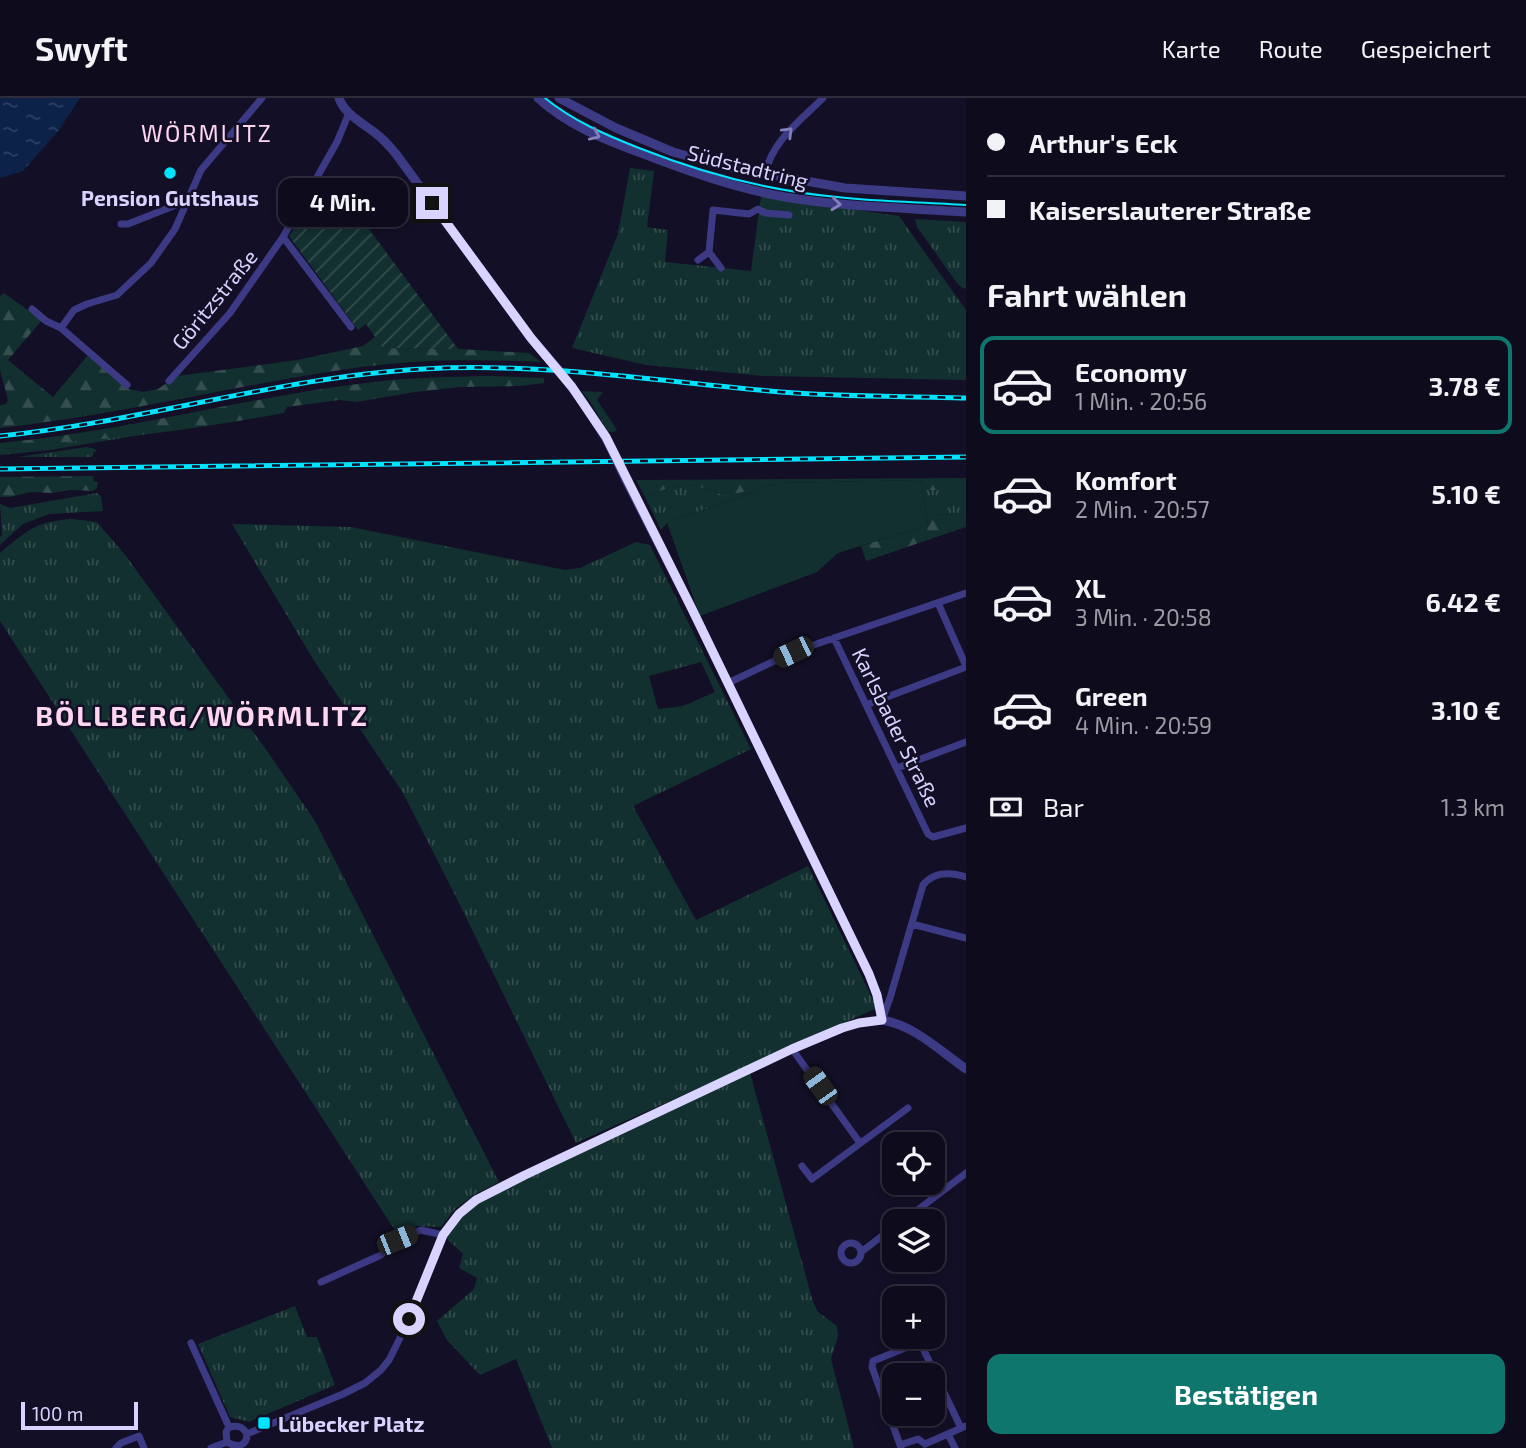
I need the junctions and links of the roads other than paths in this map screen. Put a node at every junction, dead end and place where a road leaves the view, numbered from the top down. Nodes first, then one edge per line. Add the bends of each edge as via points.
1 (249, 98) edge
2 (262, 98) edge
3 (538, 98) edge
4 (559, 98) edge
5 (823, 98) edge
6 (337, 99) edge
7 (256, 106) junction
8 (349, 113) junction
9 (765, 174) junction
10 (762, 192) junction
11 (966, 196) edge
12 (187, 203) junction
13 (758, 209) junction
14 (966, 212) edge
15 (789, 215) dead end
16 (121, 224) dead end
17 (284, 237) junction
18 (709, 252) junction
19 (698, 260) dead end
20 (721, 268) dead end
21 (32, 309) dead end
22 (351, 327) dead end
23 (61, 328) junction
24 (169, 381) dead end
25 (127, 385) dead end
26 (966, 593) edge
27 (938, 603) junction
28 (834, 638) junction
29 (966, 666) edge
30 (728, 683) junction
31 (866, 705) junction
32 (966, 741) edge
33 (898, 768) junction
34 (966, 828) edge
35 (966, 877) edge
36 (912, 924) junction
37 (966, 938) edge
38 (882, 1020) junction
39 (792, 1049) junction
40 (966, 1069) edge
41 (908, 1108) dead end
42 (860, 1143) junction
43 (802, 1166) dead end
44 (966, 1173) edge
45 (919, 1209) edge
46 (443, 1235) junction
47 (882, 1236) edge
48 (861, 1252) dead end
49 (321, 1282) dead end
50 (191, 1343) dead end
51 (229, 1427) junction
52 (964, 1427) edge
53 (247, 1434) junction
54 (948, 1434) junction
55 (227, 1442) junction
56 (901, 1446) edge
57 (924, 1446) edge
58 (116, 1448) edge
59 (144, 1448) edge
60 (211, 1448) edge
61 (238, 1448) edge
62 (955, 1448) edge

1 - 7 street
2 - 7 street
3 -> 10 street, Südstadtring via 605,139 701,176
4 - 9 street, Südstadtring via 673,152
9 -> 5 street via 777,144
6 - 8 street
7 - 12 street via 201,170
8 - 17 street, Göritzstraße
8 - 30 street, bridge via 396,154 582,401 607,440
9 - 11 street, Südstadtring via 845,188
10 - 13 street
10 -> 14 street, Südstadtring via 834,204
12 - 16 street
12 - 23 street via 151,263 117,295 74,310
13 - 15 street
13 - 18 street via 750,214 713,210
17 - 22 street, Göritzstraße
17 - 24 street, Göritzstraße via 230,313
18 - 19 street
18 - 20 street
21 - 23 street
23 - 25 street
26 - 27 street
27 - 28 street
27 - 29 street
28 - 30 street
28 - 31 street, Karlsbader Straße
29 - 31 street
30 - 38 street via 869,974
31 - 33 street, Karlsbader Straße
32 - 33 street
33 - 34 street, Karlsbader Straße via 928,834 933,837
35 - 36 street via 946,872 929,878
36 - 37 street
36 - 38 street
38 - 39 street via 851,1026
38 - 40 street via 912,1031
39 - 42 street
39 - 46 street via 476,1200
41 - 42 street
42 - 43 street via 812,1179
44 - 45 street
46 - 49 street via 421,1230 397,1240 381,1255
46 - 53 street via 390,1360 381,1370 343,1394
47 - 48 street
50 - 51 street
51 - 53 street via 238,1425
51 - 55 street
52 - 54 street
52 - 56 street via 920,1342 873,1361
53 - 61 street via 247,1441
54 - 57 street
54 - 62 street
55 - 60 street
55 - 61 street
56 - 57 street via 918,1438
58 - 59 street via 139,1436

